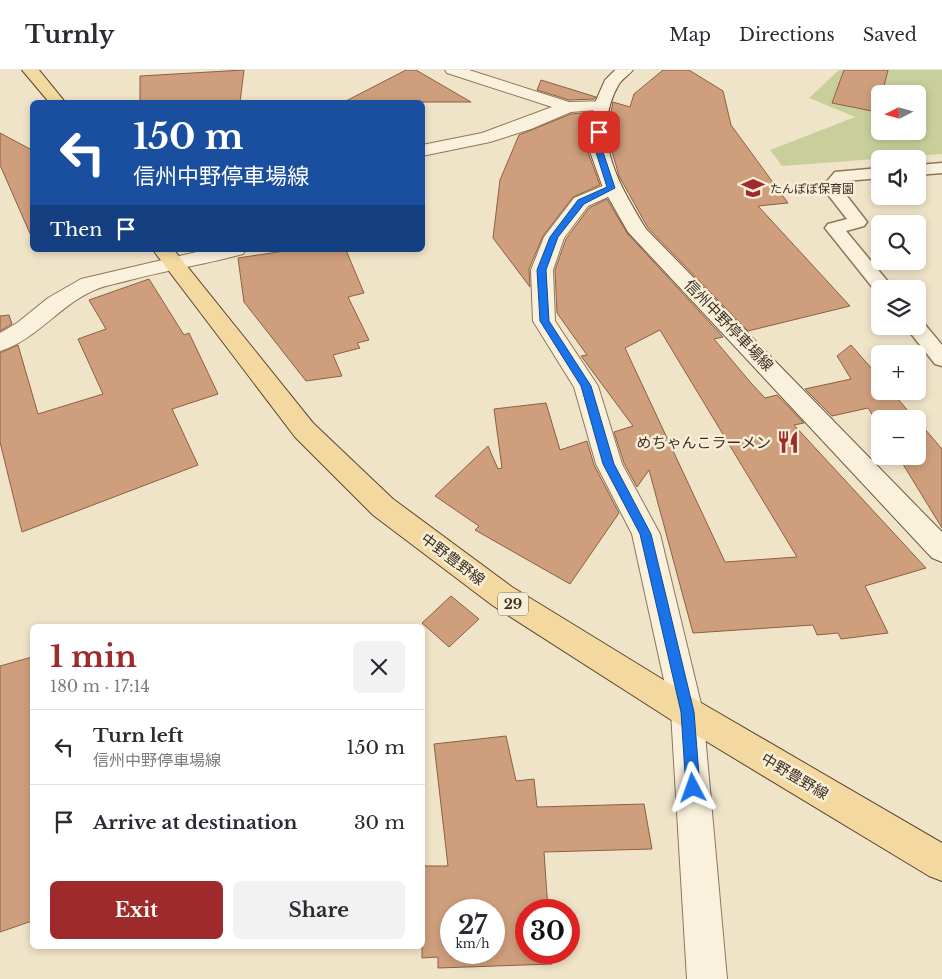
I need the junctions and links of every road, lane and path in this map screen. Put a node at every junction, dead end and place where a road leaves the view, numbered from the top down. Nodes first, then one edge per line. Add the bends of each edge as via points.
1 (30, 70) edge
2 (452, 70) edge
3 (625, 70) edge
4 (55, 100) edge
5 (602, 105) junction
6 (568, 107) junction
7 (425, 150) edge
8 (942, 168) edge
9 (926, 169) edge
10 (871, 174) edge
11 (612, 188) junction
12 (213, 252) edge
13 (167, 256) edge
14 (877, 280) edge
15 (922, 335) edge
16 (0, 343) edge
17 (942, 359) edge
18 (942, 550) edge
19 (687, 712) junction
20 (942, 863) edge
21 (707, 979) edge

1 - 4 main road
2 - 6 street
3 - 5 street, 信州中野停車場線 via 613,80
5 - 6 street
5 - 11 street, 信州中野停車場線 via 597,146
6 - 7 street via 484,138
8 - 9 lane
10 - 14 lane via 841,176 831,187 858,222 834,228
11 - 18 street, 信州中野停車場線 via 638,232
11 - 19 street via 581,202 554,237 542,270 544,321 586,386 609,464 646,534
12 - 13 street
13 - 16 street via 89,284
13 - 19 main road, 中野豊野線 / 29 via 304,430 383,506 502,596
15 - 17 lane
19 - 20 main road, 中野豊野線 / 29
19 - 21 street

